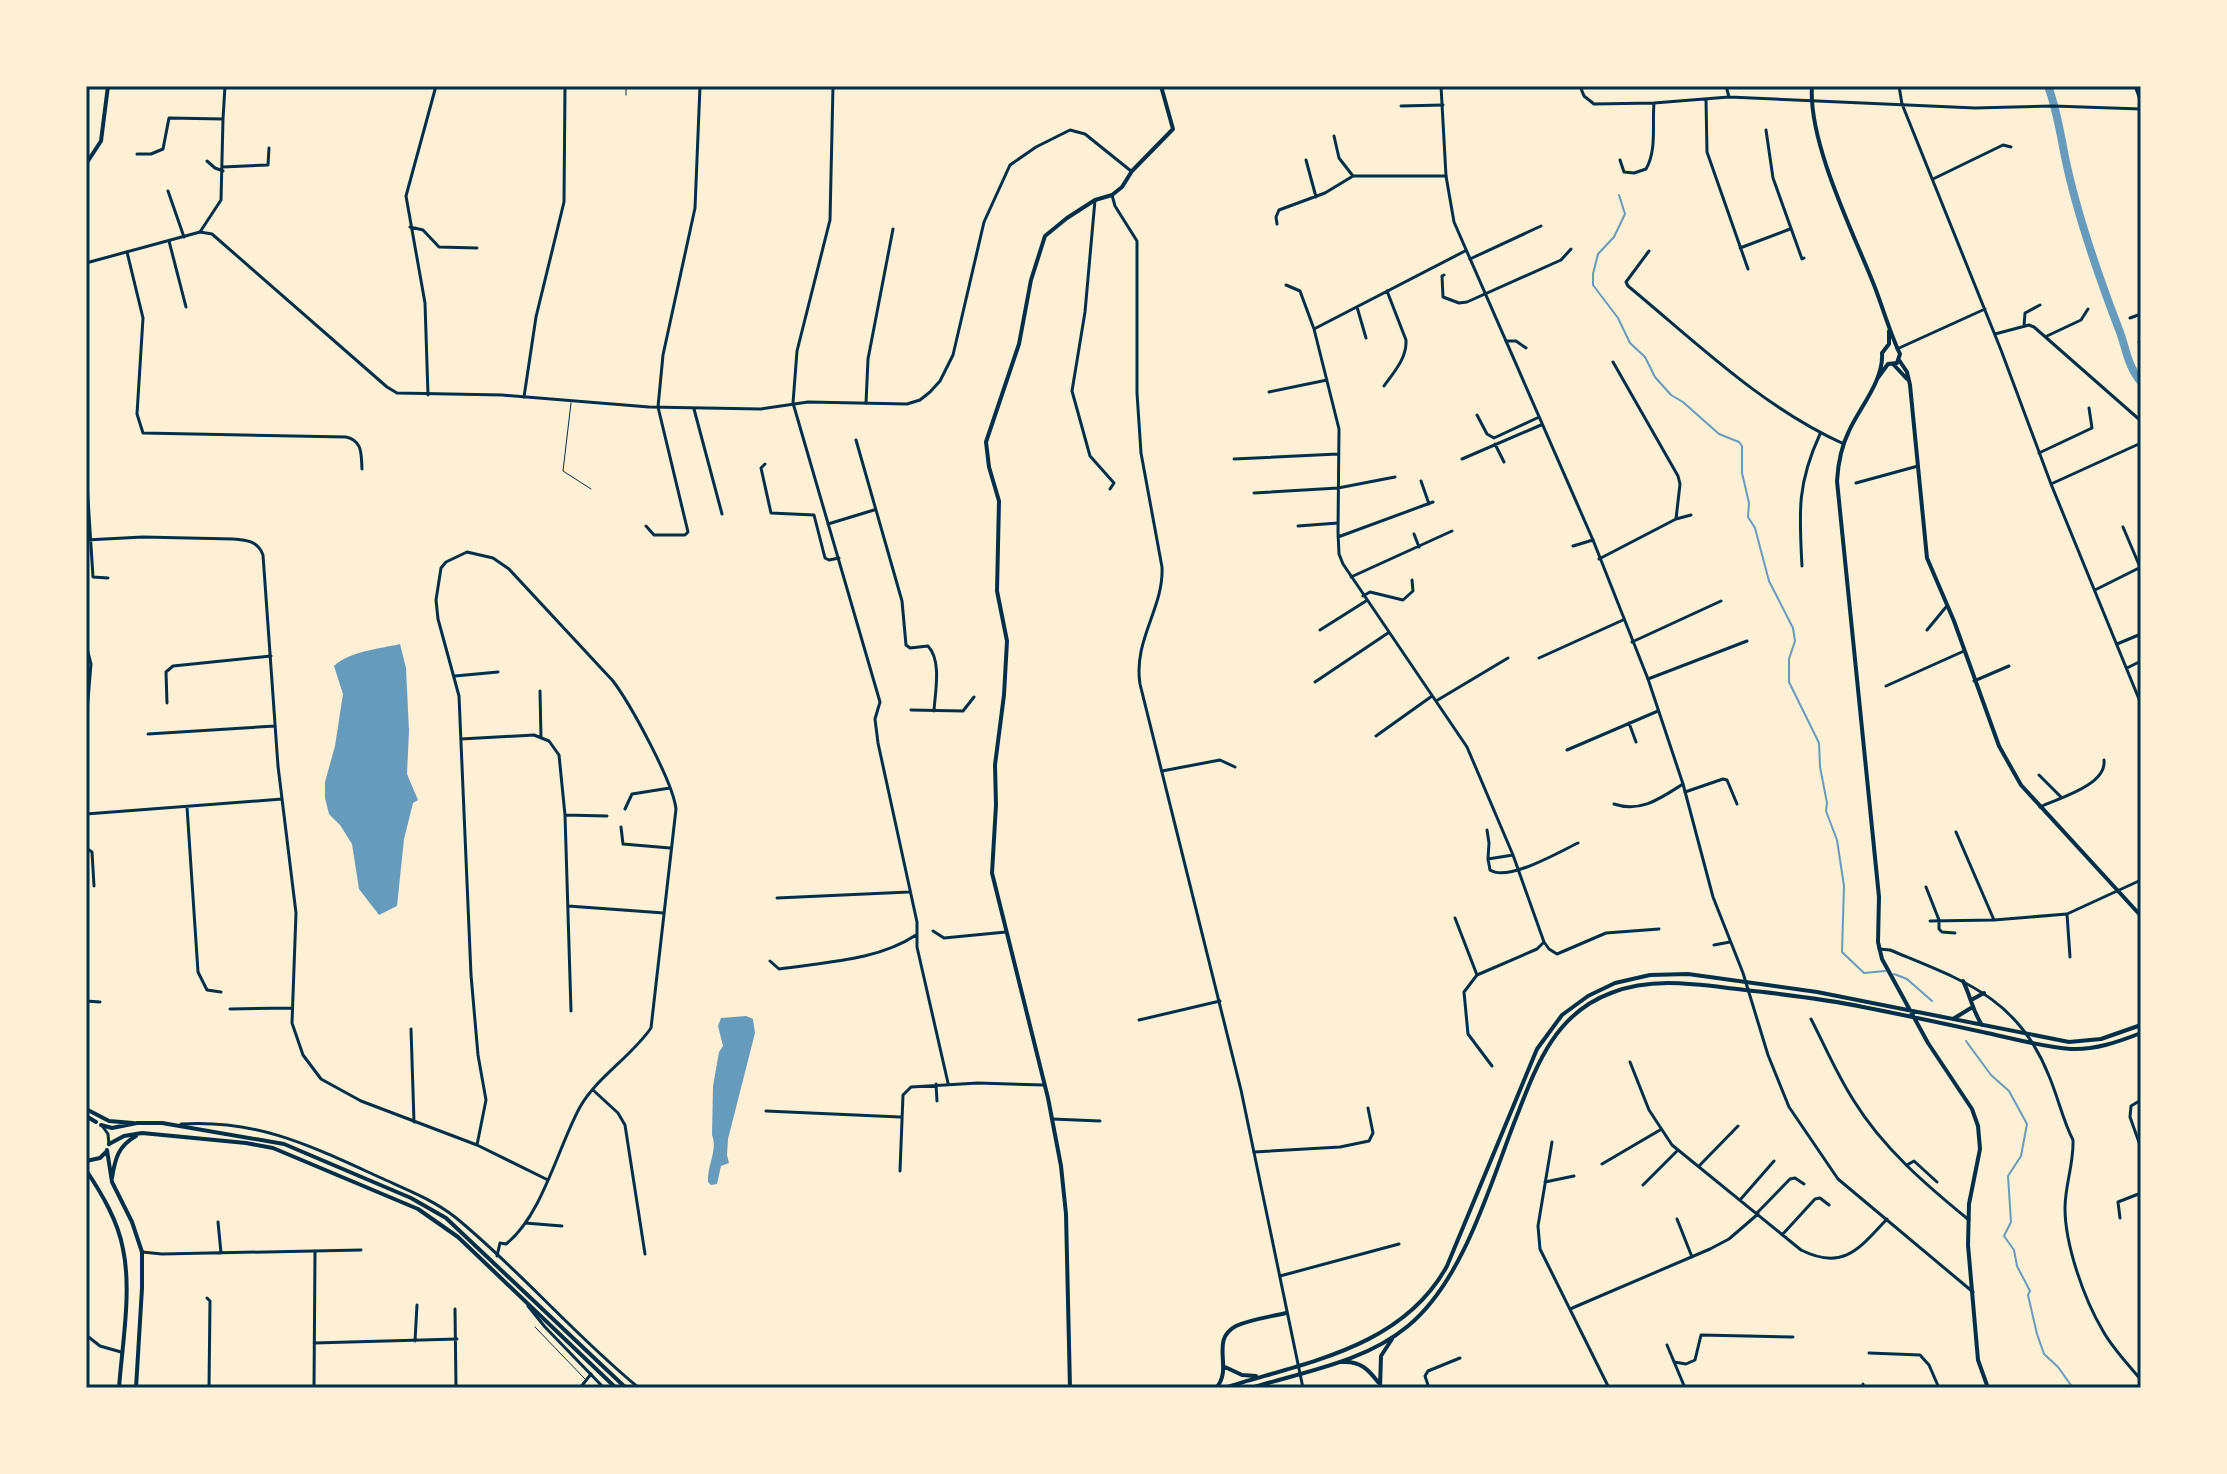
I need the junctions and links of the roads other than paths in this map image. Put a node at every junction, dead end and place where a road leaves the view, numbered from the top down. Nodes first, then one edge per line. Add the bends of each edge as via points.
1 (108, 86) edge
2 (225, 86) edge
3 (436, 86) edge
4 (565, 86) edge
5 (626, 86) edge
6 (700, 86) edge
7 (833, 86) edge
8 (1161, 86) edge
9 (1441, 86) edge
10 (1580, 86) edge
11 (1726, 86) edge
12 (1812, 86) edge
13 (1899, 86) edge
14 (2135, 86) edge
15 (626, 95) dead end
16 (1729, 97) junction
17 (1706, 100) junction
18 (1811, 100) junction
19 (2141, 102) edge
20 (1654, 103) junction
21 (1902, 104) junction
22 (1443, 105) junction
23 (1401, 106) dead end
24 (2141, 109) edge
25 (223, 119) junction
26 (1766, 130) dead end
27 (1334, 136) dead end
28 (2011, 147) dead end
29 (269, 148) dead end
30 (137, 154) dead end
31 (1306, 160) dead end
32 (1620, 160) dead end
33 (207, 161) dead end
34 (86, 164) edge
35 (223, 169) junction
36 (1132, 171) junction
37 (1353, 176) junction
38 (1446, 176) junction
39 (1933, 179) junction
40 (168, 191) dead end
41 (1112, 195) junction
42 (1316, 197) junction
43 (1095, 200) junction
44 (1277, 224) dead end
45 (1541, 226) dead end
46 (410, 227) junction
47 (893, 229) dead end
48 (1790, 229) junction
49 (200, 232) junction
50 (184, 237) junction
51 (169, 241) junction
52 (477, 248) dead end
53 (1740, 248) junction
54 (1571, 249) dead end
55 (1465, 251) junction
56 (1649, 251) dead end
57 (127, 252) junction
58 (1804, 258) dead end
59 (1470, 259) junction
60 (86, 263) edge
61 (1748, 269) dead end
62 (1444, 275) dead end
63 (1286, 285) dead end
64 (1387, 291) junction
65 (1484, 294) junction
66 (2040, 305) dead end
67 (186, 307) dead end
68 (1357, 307) junction
69 (1985, 309) junction
70 (2088, 309) dead end
71 (2141, 314) edge
72 (2130, 318) dead end
73 (2024, 326) junction
74 (1314, 329) junction
75 (1889, 331) junction
76 (1995, 334) junction
77 (2047, 336) junction
78 (1366, 338) dead end
79 (2141, 338) edge
80 (1506, 341) junction
81 (1887, 346) junction
82 (2141, 346) edge
83 (1526, 348) dead end
84 (1896, 348) junction
85 (1882, 359) junction
86 (1899, 360) junction
87 (1613, 362) dead end
88 (1891, 364) junction
89 (1327, 380) junction
90 (1875, 380) junction
91 (1910, 385) junction
92 (1384, 386) dead end
93 (1269, 392) dead end
94 (428, 395) junction
95 (524, 397) junction
96 (571, 403) junction
97 (793, 403) junction
98 (866, 403) junction
99 (658, 407) junction
100 (694, 407) junction
101 (2089, 408) dead end
102 (1477, 415) dead end
103 (1537, 418) junction
104 (2141, 421) edge
105 (1541, 425) junction
106 (1820, 434) junction
107 (856, 440) dead end
108 (2141, 443) edge
109 (1495, 444) junction
110 (1844, 444) junction
111 (2039, 453) junction
112 (1338, 454) junction
113 (1234, 459) dead end
114 (1462, 459) dead end
115 (1504, 462) dead end
116 (765, 464) dead end
117 (1918, 466) junction
118 (86, 468) edge
119 (362, 469) dead end
120 (1395, 477) dead end
121 (1421, 481) dead end
122 (1856, 483) dead end
123 (2051, 484) junction
124 (1338, 488) junction
125 (591, 489) dead end
126 (1110, 489) dead end
127 (1254, 493) dead end
128 (874, 510) junction
129 (722, 514) dead end
130 (1691, 515) dead end
131 (1676, 519) junction
132 (1338, 523) junction
133 (827, 524) junction
134 (646, 526) dead end
135 (1298, 526) dead end
136 (2123, 527) dead end
137 (1452, 531) dead end
138 (1414, 534) dead end
139 (1338, 537) junction
140 (88, 540) edge
141 (1593, 540) junction
142 (1573, 546) dead end
143 (1419, 547) junction
144 (839, 558) junction
145 (1599, 559) junction
146 (1802, 566) dead end
147 (2141, 567) edge
148 (1351, 577) junction
149 (108, 578) dead end
150 (1412, 580) dead end
151 (2095, 590) junction
152 (1365, 599) junction
153 (1721, 601) dead end
154 (1946, 607) junction
155 (1623, 620) junction
156 (1320, 630) dead end
157 (1927, 630) dead end
158 (1389, 633) junction
159 (2141, 634) edge
160 (1747, 641) dead end
161 (1632, 642) junction
162 (86, 644) edge
163 (2117, 644) junction
164 (1964, 651) junction
165 (271, 656) junction
166 (1508, 658) dead end
167 (1539, 658) dead end
168 (2141, 661) edge
169 (2009, 666) dead end
170 (2127, 668) junction
171 (498, 672) dead end
172 (455, 676) junction
173 (1648, 679) junction
174 (1974, 681) junction
175 (1315, 682) dead end
176 (1886, 686) dead end
177 (540, 691) dead end
178 (1432, 696) junction
179 (974, 697) dead end
180 (1436, 701) junction
181 (167, 703) dead end
182 (2141, 704) edge
183 (911, 710) dead end
184 (934, 711) junction
185 (1658, 711) junction
186 (1629, 723) junction
187 (86, 724) edge
188 (275, 726) junction
189 (148, 734) dead end
190 (1376, 736) dead end
191 (541, 737) junction
192 (461, 739) junction
193 (1636, 742) dead end
194 (1567, 750) dead end
195 (2104, 760) dead end
196 (1235, 767) dead end
197 (1162, 771) junction
198 (2039, 775) dead end
199 (86, 777) edge
200 (1683, 784) junction
201 (670, 788) junction
202 (1685, 792) junction
203 (2061, 797) junction
204 (282, 799) junction
205 (1614, 804) dead end
206 (1737, 804) dead end
207 (187, 807) junction
208 (2040, 807) junction
209 (625, 809) dead end
210 (86, 814) edge
211 (565, 815) junction
212 (607, 816) dead end
213 (621, 827) dead end
214 (1487, 830) dead end
215 (1956, 832) dead end
216 (1578, 843) dead end
217 (86, 848) edge
218 (670, 848) junction
219 (1513, 855) junction
220 (1488, 859) junction
221 (1517, 871) junction
222 (2141, 880) edge
223 (94, 886) dead end
224 (1926, 887) dead end
225 (910, 891) junction
226 (2119, 891) junction
227 (777, 898) dead end
228 (568, 906) junction
229 (664, 913) junction
230 (2067, 914) junction
231 (2141, 916) edge
232 (1455, 918) dead end
233 (1939, 920) junction
234 (1994, 920) junction
235 (1930, 921) dead end
236 (1659, 929) dead end
237 (933, 931) dead end
238 (1006, 932) junction
239 (1955, 933) dead end
240 (916, 935) junction
241 (1544, 942) junction
242 (1731, 942) junction
243 (1714, 945) dead end
244 (1879, 949) junction
245 (2070, 957) dead end
246 (770, 961) dead end
247 (1477, 975) junction
248 (1963, 981) junction
249 (221, 992) dead end
250 (1984, 993) junction
251 (1972, 999) junction
252 (86, 1001) edge
253 (1220, 1001) junction
254 (100, 1002) dead end
255 (292, 1008) junction
256 (1971, 1008) junction
257 (230, 1009) dead end
258 (571, 1011) dead end
259 (1811, 1019) dead end
260 (1952, 1019) junction
261 (1139, 1020) dead end
262 (1982, 1025) junction
263 (2141, 1025) edge
264 (411, 1029) dead end
265 (2141, 1033) edge
266 (1630, 1062) dead end
267 (1492, 1066) dead end
268 (948, 1083) junction
269 (936, 1084) junction
270 (1044, 1085) junction
271 (593, 1090) junction
272 (2141, 1100) edge
273 (937, 1101) dead end
274 (1368, 1108) dead end
275 (86, 1109) edge
276 (766, 1111) dead end
277 (900, 1117) junction
278 (86, 1118) edge
279 (1052, 1119) junction
280 (1100, 1121) dead end
281 (137, 1123) junction
282 (414, 1123) junction
283 (99, 1124) junction
284 (169, 1124) junction
285 (1738, 1126) dead end
286 (1660, 1130) junction
287 (142, 1133) junction
288 (1552, 1142) dead end
289 (477, 1145) junction
290 (108, 1147) junction
291 (2141, 1148) edge
292 (1678, 1150) junction
293 (1254, 1152) junction
294 (86, 1161) edge
295 (1774, 1161) dead end
296 (1602, 1164) dead end
297 (1700, 1165) junction
298 (1907, 1165) junction
299 (86, 1170) edge
300 (900, 1171) dead end
301 (1574, 1176) dead end
302 (548, 1180) junction
303 (112, 1182) junction
304 (1545, 1182) junction
305 (1937, 1182) dead end
306 (1804, 1184) dead end
307 (1643, 1185) dead end
308 (2141, 1193) edge
309 (1740, 1200) junction
310 (1829, 1205) dead end
311 (1758, 1214) junction
312 (2120, 1218) dead end
313 (1677, 1219) dead end
314 (1887, 1219) junction
315 (1969, 1220) junction
316 (218, 1222) dead end
317 (525, 1223) junction
318 (562, 1226) dead end
319 (1782, 1235) junction
320 (500, 1243) junction
321 (1399, 1244) dead end
322 (488, 1247) junction
323 (361, 1250) dead end
324 (315, 1251) junction
325 (142, 1252) junction
326 (221, 1253) junction
327 (645, 1254) dead end
328 (497, 1256) junction
329 (1692, 1257) junction
330 (1280, 1276) junction
331 (1973, 1292) junction
332 (207, 1298) dead end
333 (524, 1301) junction
334 (417, 1305) dead end
335 (545, 1306) junction
336 (455, 1309) dead end
337 (1570, 1309) junction
338 (1286, 1313) junction
339 (535, 1327) dead end
340 (86, 1335) edge
341 (1793, 1337) dead end
342 (1394, 1338) junction
343 (457, 1339) junction
344 (415, 1341) junction
345 (314, 1343) junction
346 (1667, 1345) dead end
347 (121, 1352) junction
348 (1869, 1353) dead end
349 (1460, 1358) dead end
350 (1340, 1362) junction
351 (1674, 1362) junction
352 (1225, 1367) junction
353 (591, 1374) junction
354 (1261, 1376) junction
355 (585, 1379) junction
356 (2141, 1380) edge
357 (1379, 1386) edge
358 (119, 1388) edge
359 (136, 1388) edge
360 (209, 1388) edge
361 (314, 1388) edge
362 (456, 1388) edge
363 (580, 1388) edge
364 (604, 1388) edge
365 (616, 1388) edge
366 (626, 1388) edge
367 (639, 1388) edge
368 (1070, 1388) edge
369 (1216, 1388) edge
370 (1224, 1388) edge
371 (1251, 1388) edge
372 (1303, 1388) edge
373 (1429, 1388) edge
374 (1609, 1388) edge
375 (1685, 1388) edge
376 (1939, 1388) edge
377 (1988, 1388) edge

1 - 34 main road via 101,141
2 - 25 street
3 - 46 street via 406,196
4 - 95 street via 563,207 536,317
5 - 15 lane
6 - 99 street via 695,208 663,355
7 - 97 street via 830,220 797,351
8 - 36 main road via 1173,129
9 - 22 street
10 - 20 street via 1594,104
11 - 16 street
12 - 18 main road
13 - 21 street
14 - 19 street
16 - 17 street
16 - 18 street
17 - 20 street
17 - 53 street via 1707,152
18 - 21 street
18 - 75 main road via 1816,132
20 - 32 street via 1652,154 1646,169 1624,172
21 - 24 street
21 - 39 street
22 - 23 street
22 - 38 street
25 - 30 street via 169,118 163,149
25 - 35 street
26 - 48 street via 1773,178
27 - 37 street via 1342,165
28 - 39 street via 2003,145
29 - 35 street via 268,165
31 - 42 street
33 - 35 street
35 - 49 street via 221,200
36 - 41 main road
36 - 98 street via 1095,140 1070,130 1013,162 984,222 953,355 940,381 920,400 907,404
37 - 38 street
37 - 42 street
38 - 55 street
39 - 69 street
40 - 50 street
41 - 43 main road
41 - 197 street via 1137,241 1139,423 1162,576 1141,642 1138,671
42 - 44 street via 1279,210
43 - 126 street via 1072,391 1090,456 1114,483
43 - 238 main road via 1050,231 1043,242 1019,344 986,442 999,501 997,591 1007,641 992,862
45 - 59 street
46 - 52 street via 423,230 441,248
46 - 94 street via 425,303
47 - 98 street via 868,359
48 - 53 street
48 - 58 street
49 - 50 street
49 - 94 street via 218,238 387,387
50 - 51 street
51 - 57 street
51 - 67 street
53 - 61 street
54 - 65 street via 1561,260
55 - 59 street
55 - 64 street
56 - 106 street via 1628,286 1767,400
57 - 60 street
57 - 119 street via 143,318 137,414 143,433 346,437 360,446
59 - 65 street
62 - 65 street via 1446,298 1459,303
63 - 74 street via 1300,291
64 - 68 street
64 - 92 street via 1406,349
65 - 80 street
66 - 73 street via 2025,313
68 - 74 street
68 - 78 street
69 - 76 street
69 - 84 street
70 - 77 street via 2081,320
71 - 72 street
73 - 76 street
73 - 77 street via 2032,325
74 - 89 street
75 - 81 main road
75 - 84 main road
76 - 111 street
77 - 104 street
79 - 82 street
80 - 83 street
80 - 103 street
81 - 84 main road
81 - 85 main road
84 - 86 main road
85 - 88 main road
85 - 90 main road
86 - 88 main road
86 - 91 main road
87 - 131 street via 1678,476
88 - 90 main road
88 - 91 main road
89 - 93 street
89 - 112 street via 1337,415
90 - 110 main road
91 - 117 main road
94 - 95 street
95 - 96 street
96 - 99 street
96 - 125 lane via 563,471
97 - 98 street
97 - 100 street via 761,409
97 - 133 street
99 - 100 street
99 - 134 street via 688,532 654,535
100 - 129 street
101 - 111 street via 2092,428
102 - 103 street via 1494,438
103 - 105 street
105 - 109 street
105 - 141 street
106 - 110 street
106 - 146 street via 1801,491
107 - 128 street
108 - 123 street
109 - 114 street
109 - 115 street
110 - 244 main road via 1837,499 1879,897
111 - 123 street
112 - 113 street
112 - 124 street
116 - 144 street via 761,468 771,513 814,515 825,558
117 - 122 street
117 - 154 main road via 1927,558
118 - 140 street
120 - 124 street
121 - 139 street via 1431,503
123 - 151 street
124 - 127 street
124 - 132 street
128 - 133 street
128 - 184 street via 902,601 906,645 933,651
130 - 131 street
131 - 145 street
132 - 135 street
132 - 139 street
133 - 144 street
136 - 147 street
137 - 143 street
138 - 143 street
139 - 148 street via 1339,554
140 - 149 street via 93,577
140 - 165 street via 233,539 257,544 263,555
141 - 142 street
141 - 145 street
143 - 148 street
144 - 225 street via 880,702 875,719 878,743
145 - 155 street
147 - 151 street
148 - 152 street
150 - 152 street via 1413,591 1403,600 1370,592
151 - 163 street
152 - 156 street
152 - 158 street
153 - 161 street
154 - 157 street
154 - 164 main road
155 - 161 street
155 - 167 street
158 - 175 street
158 - 178 street
159 - 163 street
160 - 173 street
161 - 173 street
162 - 187 street via 91,664
163 - 170 street
164 - 174 main road
164 - 176 street
165 - 181 street via 173,666 166,672
165 - 188 street
166 - 180 street
168 - 170 street
169 - 174 street
170 - 182 street
171 - 172 street
172 - 192 street
172 - 201 street via 438,619 437,588 446,562 472,552 509,569 613,681
173 - 185 street
174 - 208 main road via 2009,767
177 - 191 street
178 - 180 street
178 - 190 street
179 - 184 street via 963,711
180 - 219 street via 1467,747
183 - 184 street
185 - 186 street
185 - 200 street
186 - 193 street
186 - 194 street
187 - 199 street
188 - 189 street
188 - 204 street
191 - 192 street
191 - 211 street via 559,755
192 - 289 street via 471,975 486,1100
195 - 203 street via 2093,783
196 - 197 street via 1220,760
197 - 253 street
198 - 203 street
200 - 202 street
200 - 205 street via 1642,806
201 - 209 street via 632,794
201 - 218 street via 676,809
202 - 206 street via 1723,779
202 - 242 street via 1713,897
203 - 208 street
204 - 207 street
204 - 255 street via 296,913
207 - 210 street
207 - 249 street via 198,972 207,990
208 - 226 main road
211 - 212 street
211 - 228 street
213 - 218 street via 623,844
214 - 220 street
215 - 234 street
216 - 221 street
217 - 223 street via 94,859
218 - 229 street
219 - 220 street
219 - 221 street
220 - 221 street via 1493,873
221 - 241 street
222 - 226 street
224 - 233 street
225 - 227 street
225 - 240 street
226 - 230 street
226 - 231 main road
228 - 229 street
228 - 258 street
229 - 271 street via 651,1028
230 - 234 street
230 - 245 street
232 - 247 street
233 - 234 street
233 - 235 street
233 - 239 street via 1940,930
236 - 241 street via 1606,933 1557,954
237 - 238 street via 944,938
238 - 270 main road
240 - 246 street via 880,952 779,969
240 - 268 street
241 - 247 street
242 - 243 street
242 - 314 street via 1795,1118 1832,1173
244 - 248 street
244 - 315 main road via 1928,1043 1977,1120 1980,1149
247 - 267 street via 1464,992 1468,1034
248 - 250 street
248 - 251 main road
250 - 251 main road
250 - 356 street via 2016,1022 2050,1077 2073,1140 2066,1189 2068,1235 2103,1331
251 - 256 main road
252 - 254 street
253 - 261 street
253 - 293 street
255 - 257 street
255 - 282 street via 293,1031 321,1079
256 - 260 main road
256 - 262 main road
259 - 298 street via 1855,1104
260 - 262 main road
260 - 354 main road via 1817,992 1677,973 1627,979 1588,996 1562,1015 1537,1049 1470,1215 1429,1294 1373,1339
262 - 263 main road via 2081,1042
264 - 282 street
265 - 342 main road via 2071,1049 1861,1006 1682,982 1631,986 1595,1000 1567,1020 1542,1054 1455,1265 1426,1309
266 - 286 street
268 - 269 street
268 - 270 street
269 - 273 street
269 - 277 street via 906,1091
270 - 279 main road
271 - 302 street via 579,1109
271 - 327 street via 625,1125
272 - 291 street via 2129,1113
274 - 293 street via 1373,1133 1369,1141
275 - 281 main road via 109,1121
276 - 277 street
277 - 300 street
278 - 283 main road
279 - 280 street
279 - 368 main road via 1064,1195
281 - 283 main road
281 - 284 main road
282 - 289 street
283 - 290 street via 108,1134
284 - 322 street via 231,1125 280,1134 435,1203
284 - 335 main road via 284,1144 411,1198 455,1225
285 - 297 street
286 - 292 street
286 - 296 street
287 - 290 main road via 124,1136
287 - 303 main road via 119,1150
287 - 333 main road via 273,1148 394,1198 442,1224
288 - 304 street
289 - 302 street
290 - 294 main road via 100,1158
290 - 303 main road
292 - 297 street
292 - 307 street
293 - 330 street
295 - 309 street
297 - 309 street
298 - 305 street via 1914,1161
298 - 315 street
299 - 347 main road via 107,1204 124,1252
301 - 304 street
302 - 317 street
303 - 325 main road
304 - 337 street via 1538,1240
306 - 311 street via 1789,1179
308 - 312 street via 2118,1202
309 - 311 street
310 - 319 street via 1815,1199
311 - 319 street
311 - 329 street via 1729,1239
313 - 329 street
314 - 319 street via 1857,1250 1840,1258 1812,1255
314 - 331 street
315 - 331 main road
316 - 326 street
317 - 318 street
317 - 320 street via 514,1238
320 - 322 street
320 - 328 street
321 - 330 street
322 - 328 street
323 - 324 street
324 - 326 street
324 - 345 street
325 - 326 street
325 - 359 main road
328 - 335 street
329 - 337 street
330 - 338 street
331 - 377 main road via 1978,1360
332 - 360 street
333 - 353 street
333 - 365 main road
334 - 344 street
335 - 366 main road
335 - 367 street
336 - 343 street
337 - 374 street
338 - 352 main road via 1229,1332 1222,1342
338 - 372 street
339 - 355 lane
340 - 347 street
341 - 351 street via 1701,1335 1695,1360
342 - 350 main road
342 - 357 main road via 1381,1356
343 - 344 street
343 - 362 street
344 - 345 street
345 - 361 street
346 - 351 street
347 - 358 main road
348 - 376 street via 1920,1355
349 - 373 street via 1428,1371
350 - 357 main road via 1365,1367
350 - 371 main road
351 - 375 street
352 - 354 main road
352 - 369 main road
353 - 355 street
353 - 364 street
354 - 370 main road
355 - 363 street

